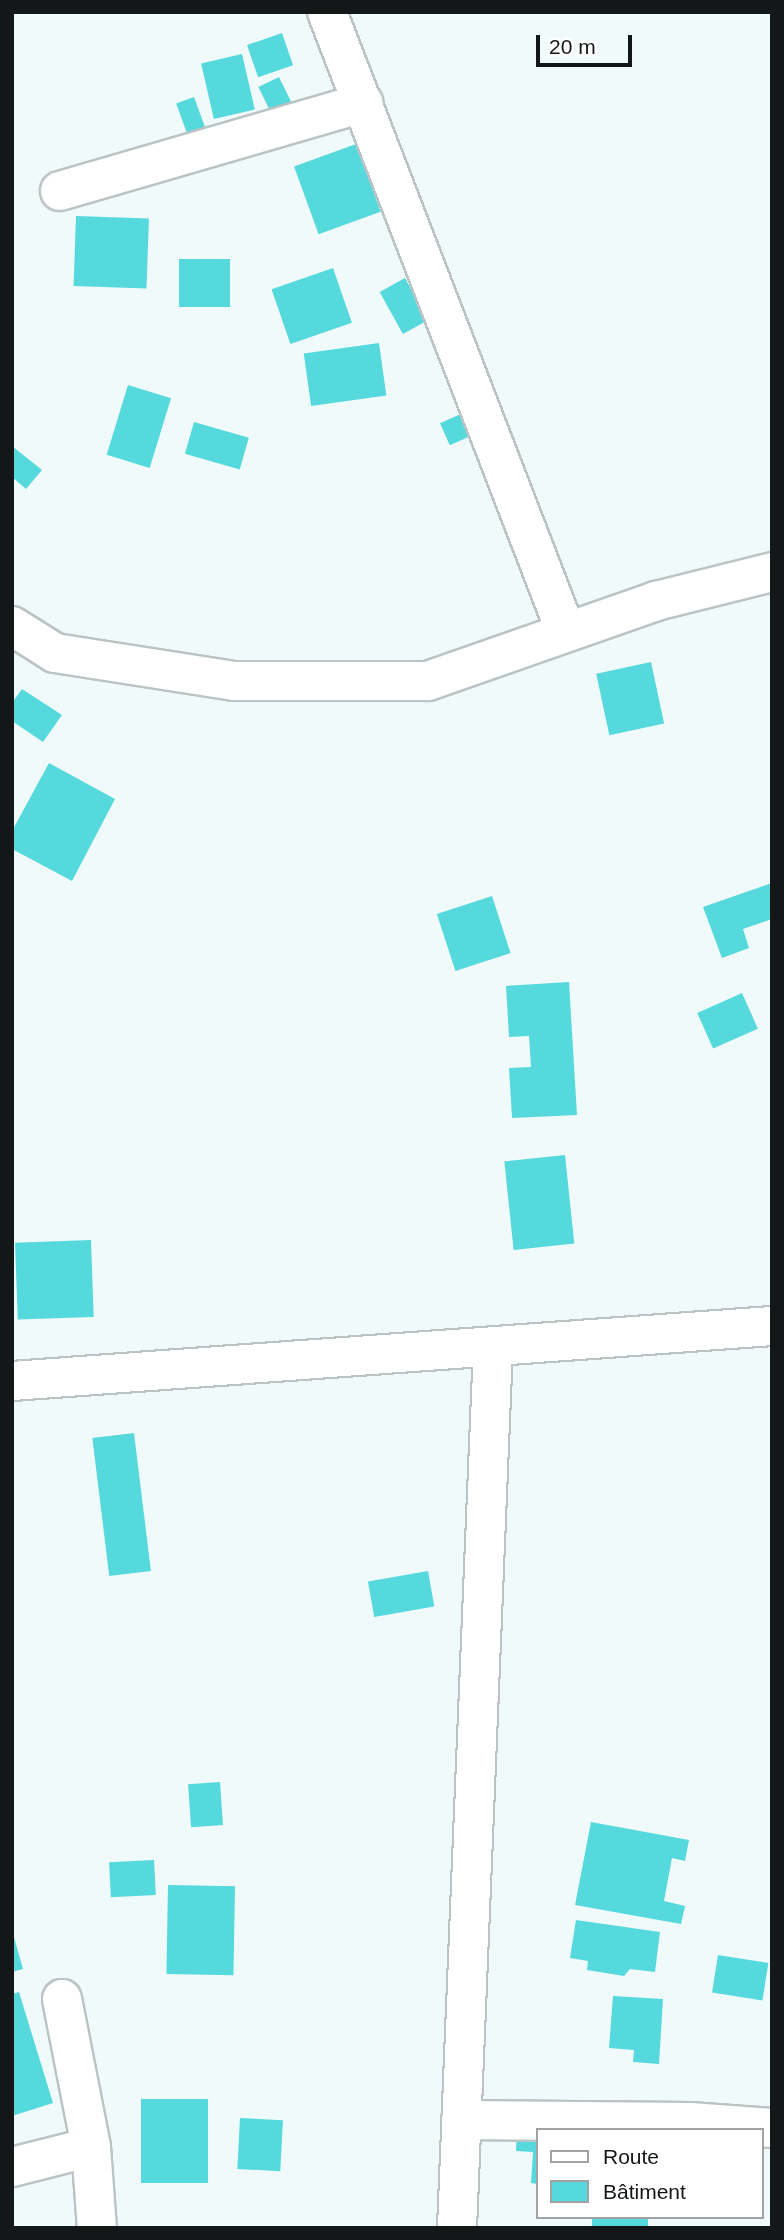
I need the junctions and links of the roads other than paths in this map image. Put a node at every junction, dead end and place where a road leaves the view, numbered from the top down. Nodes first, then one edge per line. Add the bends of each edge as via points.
1 (327, 12) edge
2 (363, 103) junction
3 (60, 191) dead end
4 (772, 572) edge
5 (12, 626) edge
6 (566, 632) junction
7 (772, 1326) edge
8 (493, 1347) junction
9 (12, 1381) edge
10 (62, 1999) dead end
11 (461, 2120) junction
12 (772, 2128) edge
13 (91, 2147) junction
14 (12, 2168) edge
15 (97, 2228) edge
16 (457, 2228) edge

1 - 2 street
2 - 3 street
2 - 6 street
4 - 6 street via 656,601
5 - 6 street via 55,653 233,681 428,681
7 - 8 street
8 - 9 street
8 - 11 street
10 - 13 street
11 - 12 street via 690,2122
11 - 16 street
13 - 14 street
13 - 15 street

